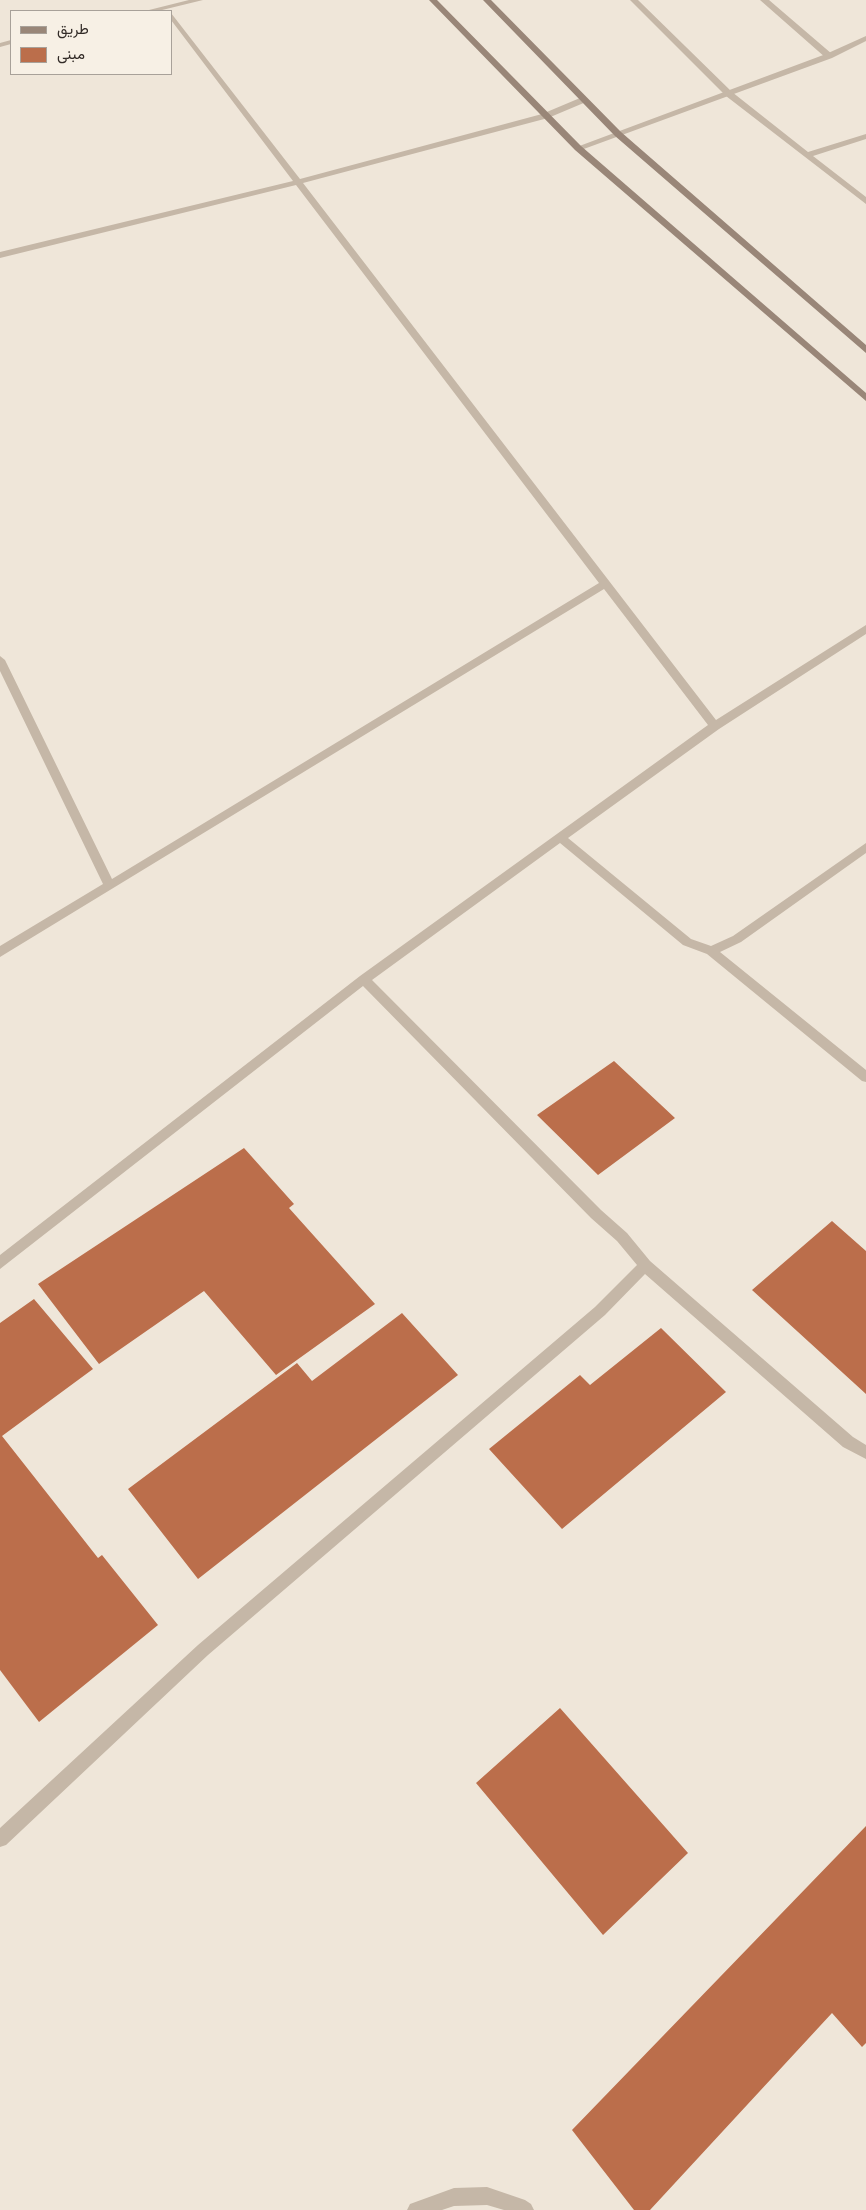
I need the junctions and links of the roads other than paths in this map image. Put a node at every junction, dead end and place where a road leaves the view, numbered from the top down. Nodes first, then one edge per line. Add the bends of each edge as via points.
1 (200, 0) edge
2 (433, 0) edge
3 (487, 0) edge
4 (634, 0) edge
5 (764, 0) edge
6 (171, 10) edge
7 (172, 16) edge
8 (866, 38) edge
9 (829, 56) junction
10 (729, 94) junction
11 (583, 100) junction
12 (545, 116) junction
13 (618, 134) junction
14 (866, 136) edge
15 (578, 148) junction
16 (807, 156) junction
17 (298, 182) junction
18 (866, 201) edge
19 (0, 255) edge
20 (866, 350) edge
21 (866, 398) edge
22 (605, 584) junction
23 (866, 629) edge
24 (0, 660) edge
25 (715, 726) junction
26 (560, 837) junction
27 (866, 847) edge
28 (109, 885) junction
29 (711, 951) junction
30 (0, 952) edge
31 (364, 979) junction
32 (866, 1077) edge
33 (0, 1263) edge
34 (645, 1265) junction
35 (866, 1452) edge
36 (0, 1838) edge
37 (416, 2210) edge
38 (525, 2210) edge

1 - 6 street
2 - 12 main road
3 - 11 main road
4 - 10 street
5 - 9 street
7 - 17 street
8 - 9 street
9 - 10 street
10 - 13 street
10 - 16 street
11 - 12 street
11 - 13 main road
12 - 15 main road
12 - 17 street
13 - 15 street
13 - 20 main road
14 - 16 street
15 - 21 main road
16 - 18 street
17 - 19 street
17 - 22 street
22 - 25 street
22 - 28 street
23 - 25 street
24 - 28 street
25 - 26 street
26 - 29 street via 687,942
26 - 31 street
27 - 29 street via 737,939
28 - 30 street
29 - 32 street
31 - 33 street
31 - 34 street via 622,1237
34 - 35 street via 848,1442
34 - 36 street via 600,1311 203,1650
37 - 38 street via 454,2197 487,2196

